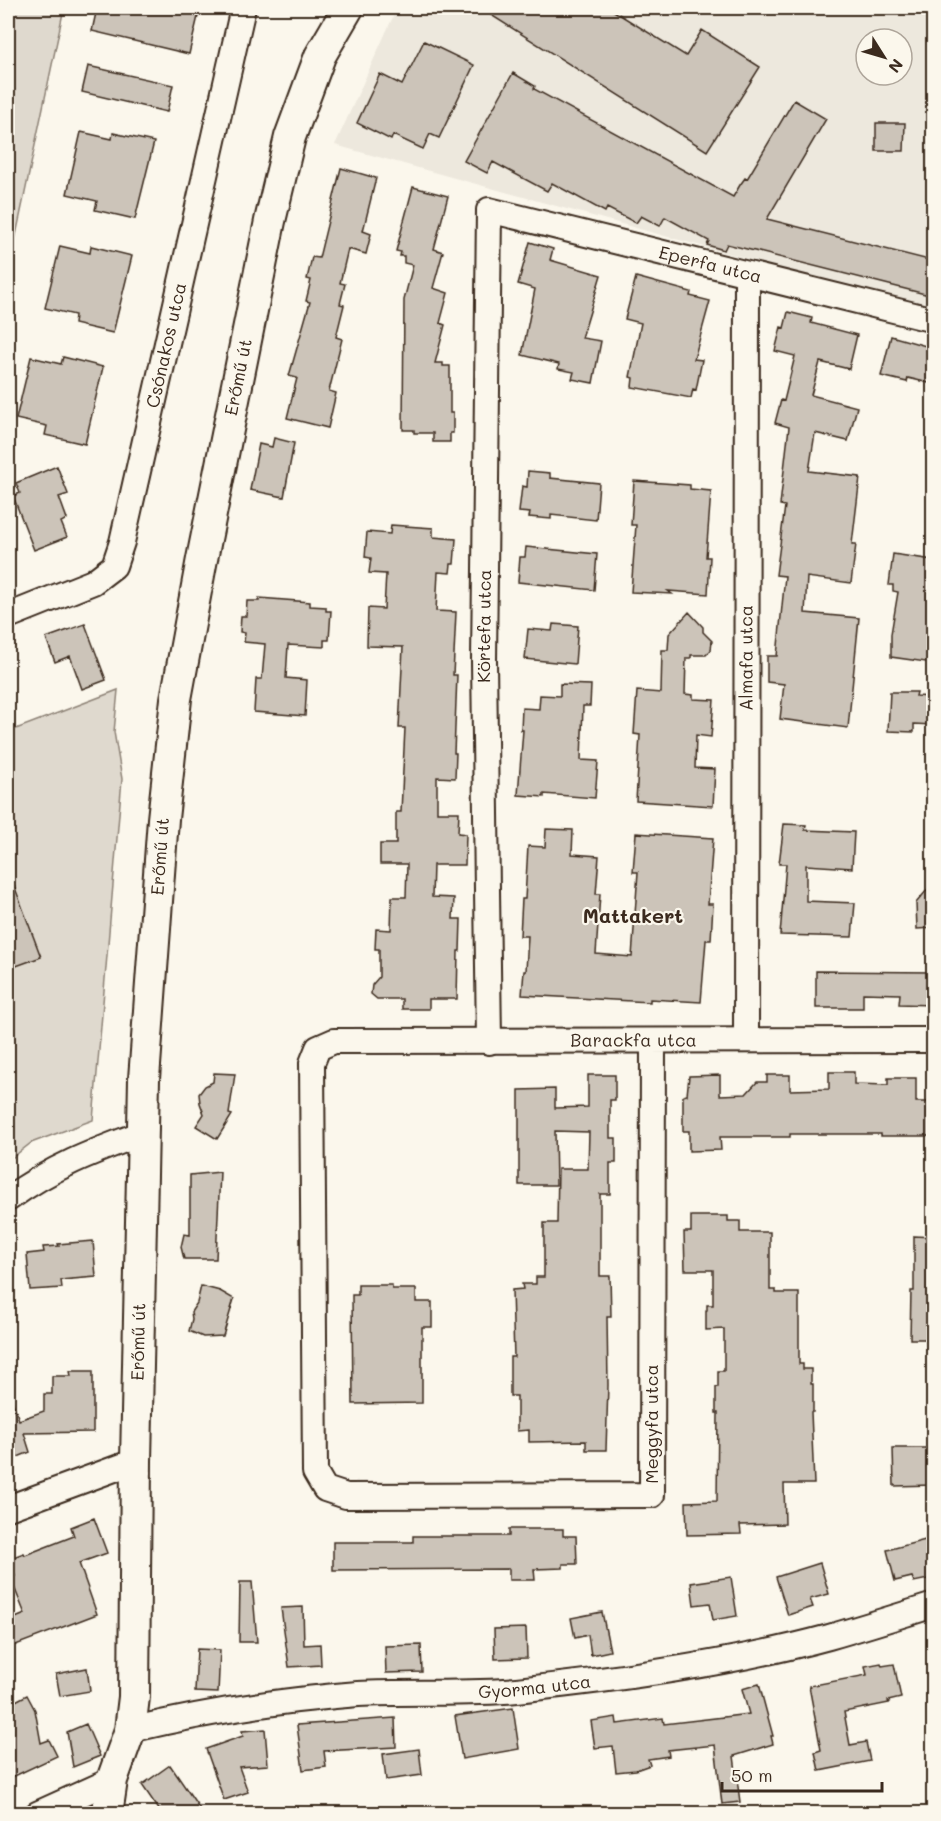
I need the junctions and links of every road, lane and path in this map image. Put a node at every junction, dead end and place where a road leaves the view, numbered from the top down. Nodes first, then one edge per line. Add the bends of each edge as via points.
1 (243, 8) edge
2 (348, 8) edge
3 (489, 210) joint
4 (747, 275) junction
5 (933, 321) edge
6 (8, 616) edge
7 (746, 1040) junction
8 (933, 1040) edge
9 (334, 1041) joint
10 (653, 1041) junction
11 (489, 1042) junction
12 (143, 1133) junction
13 (8, 1199) edge
14 (136, 1461) junction
15 (8, 1508) edge
16 (933, 1605) edge
17 (130, 1730) junction
18 (112, 1780) junction
19 (37, 1814) edge
20 (107, 1814) edge

1 - 6 street, Csónakos utca via 165,359 114,566 93,582
2 - 12 street, Erőmű út via 321,56 290,137 201,559 176,699 163,819
3 - 4 street, Eperfa utca
3 - 11 street, Körtefa utca via 484,662
4 - 5 street, Eperfa utca
4 - 7 street, Almafa utca
7 - 8 street, Barackfa utca
7 - 10 street, Barackfa utca
9 - 10 street, Meggyfa utca via 318,1048 312,1063 315,1472 325,1489 346,1496 652,1495
9 - 11 street, Barackfa utca
10 - 11 street, Barackfa utca
12 - 13 street via 62,1164
12 - 14 street, Erőmű út
14 - 15 street
14 - 17 street, Erőmű út via 134,1697
16 - 17 street, Gyorma utca via 829,1637 635,1675 515,1690 360,1694 277,1702
17 - 18 street, Erőmű út
18 - 19 street
18 - 20 street, Erőmű út

